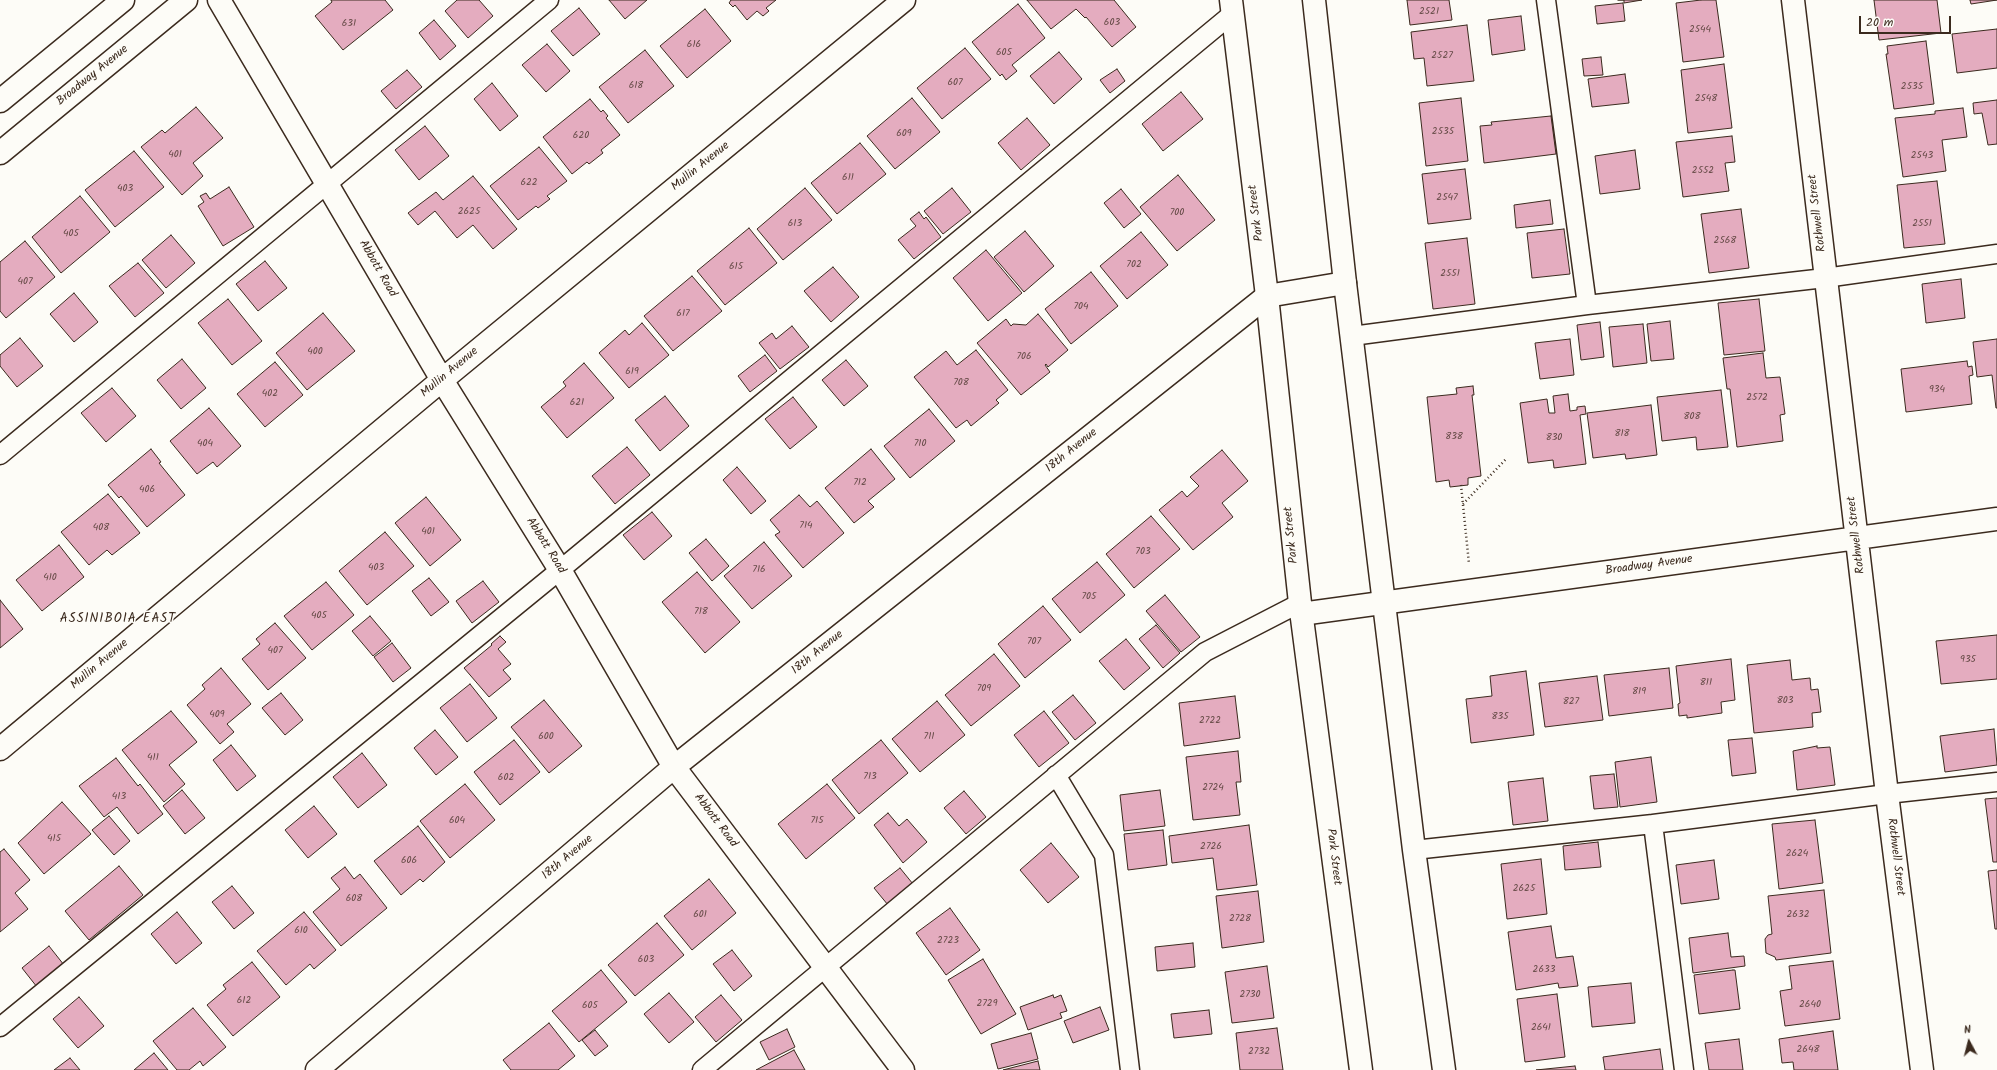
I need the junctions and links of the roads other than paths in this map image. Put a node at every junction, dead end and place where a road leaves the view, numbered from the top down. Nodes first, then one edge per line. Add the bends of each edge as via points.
1 (123, 0) edge
2 (186, 0) edge
3 (219, 0) edge
4 (549, 0) edge
5 (904, 0) edge
6 (1314, 0) edge
7 (1546, 0) edge
8 (1793, 0) edge
9 (1232, 7) edge
10 (0, 101) edge
11 (0, 153) edge
12 (328, 184) junction
13 (1997, 254) edge
14 (1825, 278) junction
15 (1345, 284) junction
16 (1267, 296) junction
17 (1587, 305) junction
18 (1352, 336) junction
19 (442, 380) junction
20 (0, 455) edge
21 (1997, 519) edge
22 (1857, 538) junction
23 (560, 570) junction
24 (1385, 602) junction
25 (1300, 608) junction
26 (0, 749) edge
27 (674, 767) junction
28 (1056, 775) junction
29 (1997, 782) edge
30 (1887, 794) junction
31 (1654, 824) junction
32 (1414, 850) junction
33 (827, 967) junction
34 (0, 1027) edge
35 (317, 1070) edge
36 (702, 1070) edge
37 (903, 1070) edge
38 (1130, 1070) edge
39 (1361, 1070) edge
40 (1444, 1070) edge
41 (1684, 1070) edge
42 (1922, 1070) edge

1 - 10 street
2 - 11 street, Broadway Avenue
3 - 12 street, Abbott Road
4 - 12 lane
5 - 19 street, Mullin Avenue
6 - 15 street
7 - 17 lane
8 - 14 street, Rothwell Street
9 - 16 street, Park Street
9 - 23 lane
12 - 19 street, Abbott Road
12 - 20 lane
13 - 14 lane
14 - 17 lane
14 - 22 street, Rothwell Street
15 - 16 street, 18th Avenue
15 - 18 street
16 - 25 street, Park Street
16 - 27 street, 18th Avenue
17 - 18 lane
18 - 24 street
19 - 23 street, Abbott Road
19 - 26 street, Mullin Avenue
21 - 22 street, Broadway Avenue
22 - 24 street, Broadway Avenue
22 - 30 street, Rothwell Street
23 - 27 street, Abbott Road
23 - 34 lane
24 - 25 street, Broadway Avenue
24 - 32 street
25 - 28 lane via 1205,652
25 - 39 street, Park Street
27 - 33 street, Abbott Road
27 - 35 street, 18th Avenue
28 - 33 lane
28 - 38 lane via 1104,854
29 - 30 lane
30 - 31 lane
30 - 42 street, Rothwell Street
31 - 32 lane
31 - 41 lane
32 - 40 street
33 - 36 lane
33 - 37 street, Abbott Road

